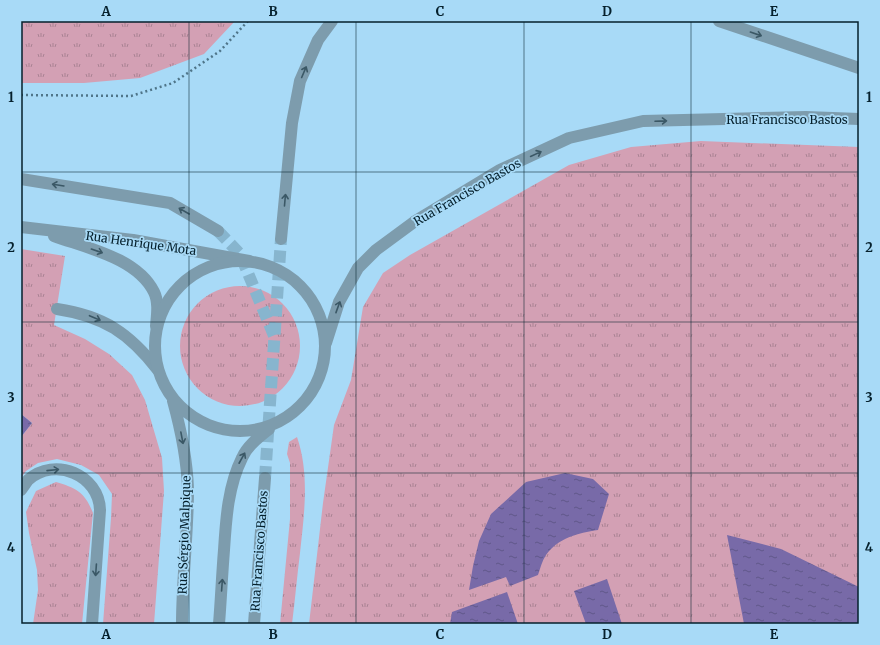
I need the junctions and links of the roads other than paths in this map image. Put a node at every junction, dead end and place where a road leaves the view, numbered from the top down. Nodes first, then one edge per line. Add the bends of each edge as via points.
1 (332, 21) edge
2 (719, 21) edge
3 (859, 68) edge
4 (859, 119) edge
5 (21, 179) edge
6 (21, 227) edge
7 (34, 229) junction
8 (218, 231) tunnel mouth
9 (281, 239) tunnel mouth
10 (249, 261) junction
11 (57, 310) dead end
12 (156, 326) junction
13 (326, 343) junction
14 (158, 370) junction
15 (173, 400) junction
16 (275, 424) junction
17 (265, 478) tunnel mouth
18 (21, 490) edge
19 (182, 591) junction
20 (92, 624) edge
21 (177, 624) edge
22 (182, 624) edge
23 (219, 624) edge
24 (254, 624) edge

9 -> 1 street via 292,123 300,81 318,40
2 -> 3 street
13 -> 4 street, Rua Francisco Bastos via 340,302 358,268 376,250 414,222 500,170 569,138 643,121 806,116
8 -> 5 street via 170,203
6 - 7 street, Rua Henrique Mota
7 - 10 street, Rua Henrique Mota via 133,240
7 -> 12 street, Rua Henrique Mota via 108,255 144,278 155,293 158,306
10 - 12 street via 216,264 195,273 170,296
10 - 13 street via 281,271 299,284 318,311
11 -> 14 street via 89,316 104,322 125,335 143,351
12 - 14 street, Rua Henrique Mota via 154,348
13 - 16 street via 323,366 315,387 302,405
14 - 15 street
15 - 16 street via 189,415 220,429 242,431
15 -> 19 street, Rua Sérgio Malpique via 184,446 188,488
23 -> 16 street via 226,526 234,478 242,456 256,439
17 - 24 street, Rua Francisco Bastos
18 -> 20 street via 28,480 46,471 61,470 76,474 91,484 95,491 100,510
19 - 21 street
19 - 22 street, Rua Sérgio Malpique

